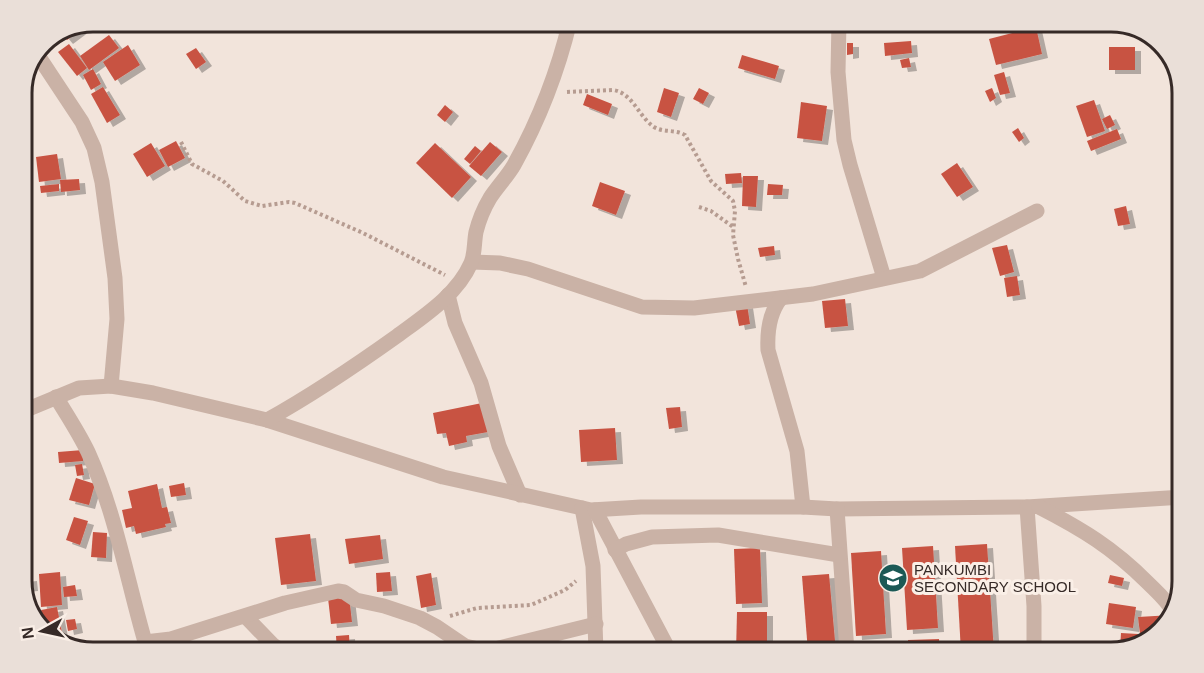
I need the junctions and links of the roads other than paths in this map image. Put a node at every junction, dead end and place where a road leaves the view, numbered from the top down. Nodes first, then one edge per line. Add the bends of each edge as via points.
1 (567, 32) edge
2 (839, 32) edge
3 (41, 60) edge
4 (1037, 211) dead end
5 (472, 262) junction
6 (884, 279) junction
7 (448, 295) junction
8 (781, 298) junction
9 (111, 386) junction
10 (56, 397) junction
11 (32, 407) edge
12 (267, 420) junction
13 (520, 495) junction
14 (1172, 498) edge
15 (803, 507) junction
16 (1033, 507) junction
17 (589, 509) junction
18 (837, 509) junction
19 (615, 550) junction
20 (839, 555) junction
21 (1168, 605) edge
22 (246, 616) junction
23 (596, 624) junction
24 (145, 642) edge
25 (162, 642) edge
26 (270, 642) edge
27 (459, 642) edge
28 (523, 642) edge
29 (596, 642) edge
30 (665, 642) edge
31 (846, 642) edge
32 (1034, 642) edge

1 - 5 street via 548,93 515,163 482,215
2 - 6 street via 844,140
3 - 9 street via 82,122 94,148 102,182 117,319
4 - 6 street via 920,271
5 - 7 street
5 - 8 street via 501,262 528,269 642,307 694,308
6 - 8 street
7 - 12 street via 355,365
7 - 13 street via 455,323 481,383 499,446
8 - 15 street via 773,308 768,350 796,451
9 - 10 street via 79,388
9 - 12 street
10 - 11 street
10 - 24 street via 96,471
12 - 13 street via 443,477
13 - 17 street
14 - 16 street
15 - 17 street
15 - 18 street
16 - 18 street
16 - 21 street via 1117,553
16 - 32 street
17 - 19 street
17 - 23 street
18 - 20 street
19 - 20 street via 652,537 718,535
19 - 30 street
20 - 31 street
22 - 25 street
22 - 26 street
22 - 27 street via 338,591 429,623
23 - 28 street
23 - 29 street

